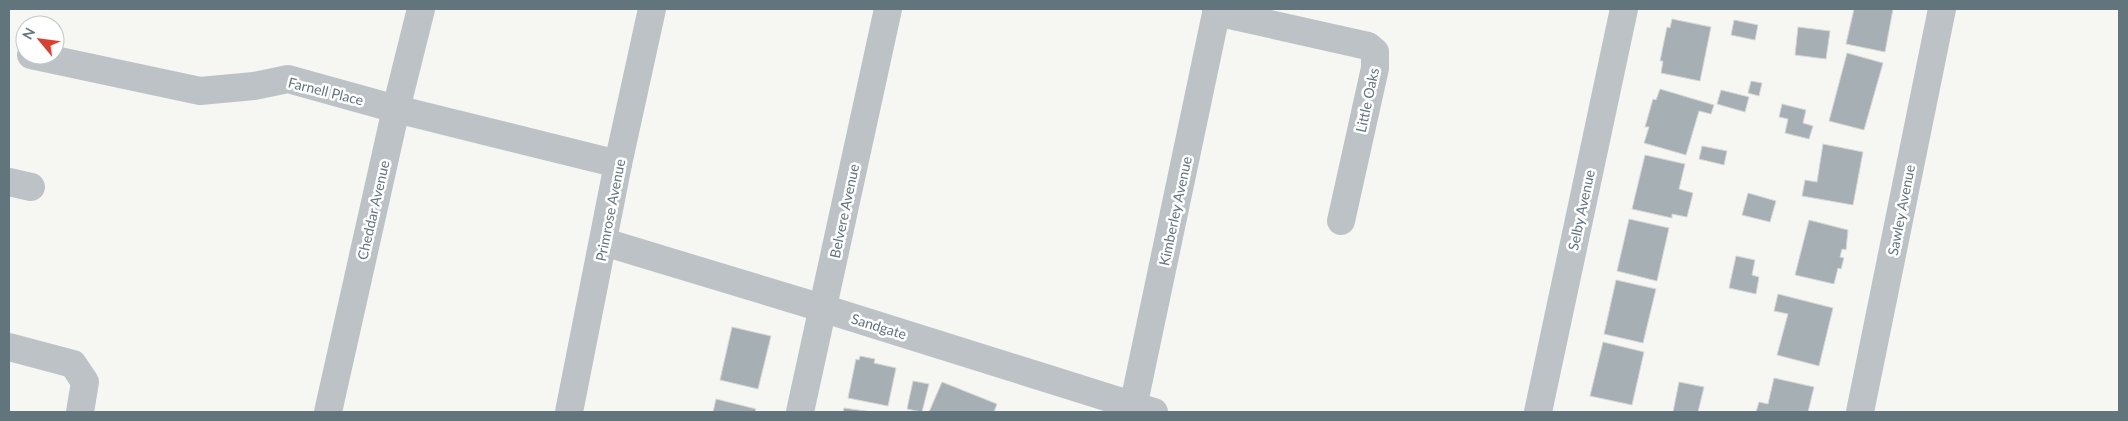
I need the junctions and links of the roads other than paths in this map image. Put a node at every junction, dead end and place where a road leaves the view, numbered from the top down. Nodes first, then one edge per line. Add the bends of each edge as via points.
1 (421, 9) edge
2 (652, 9) edge
3 (888, 9) edge
4 (1624, 9) edge
5 (1942, 9) edge
6 (1216, 10) edge
7 (65, 62) edge
8 (396, 109) junction
9 (618, 164) junction
10 (1341, 221) dead end
11 (604, 242) junction
12 (822, 308) junction
13 (9, 347) edge
14 (1140, 410) edge
15 (80, 412) edge
16 (328, 412) edge
17 (569, 412) edge
18 (800, 412) edge
19 (1538, 412) edge
20 (1860, 412) edge

1 - 8 street, Cheddar Avenue
2 - 9 street, Primrose Avenue
3 - 12 street, Belvere Avenue
4 - 19 street, Selby Avenue
5 - 20 street, Sawley Avenue
6 - 10 street, Little Oaks via 1368,46 1375,52 1375,68
6 - 14 street, Kimberley Avenue
7 - 8 street, Farnell Place via 200,91 288,79
8 - 9 street, Farnell Place
8 - 16 street, Cheddar Avenue
9 - 11 street, Primrose Avenue
11 - 12 street, Sandgate
11 - 17 street, Primrose Avenue
12 - 14 street, Sandgate
12 - 18 street, Belvere Avenue
13 - 15 street via 73,364 85,382

